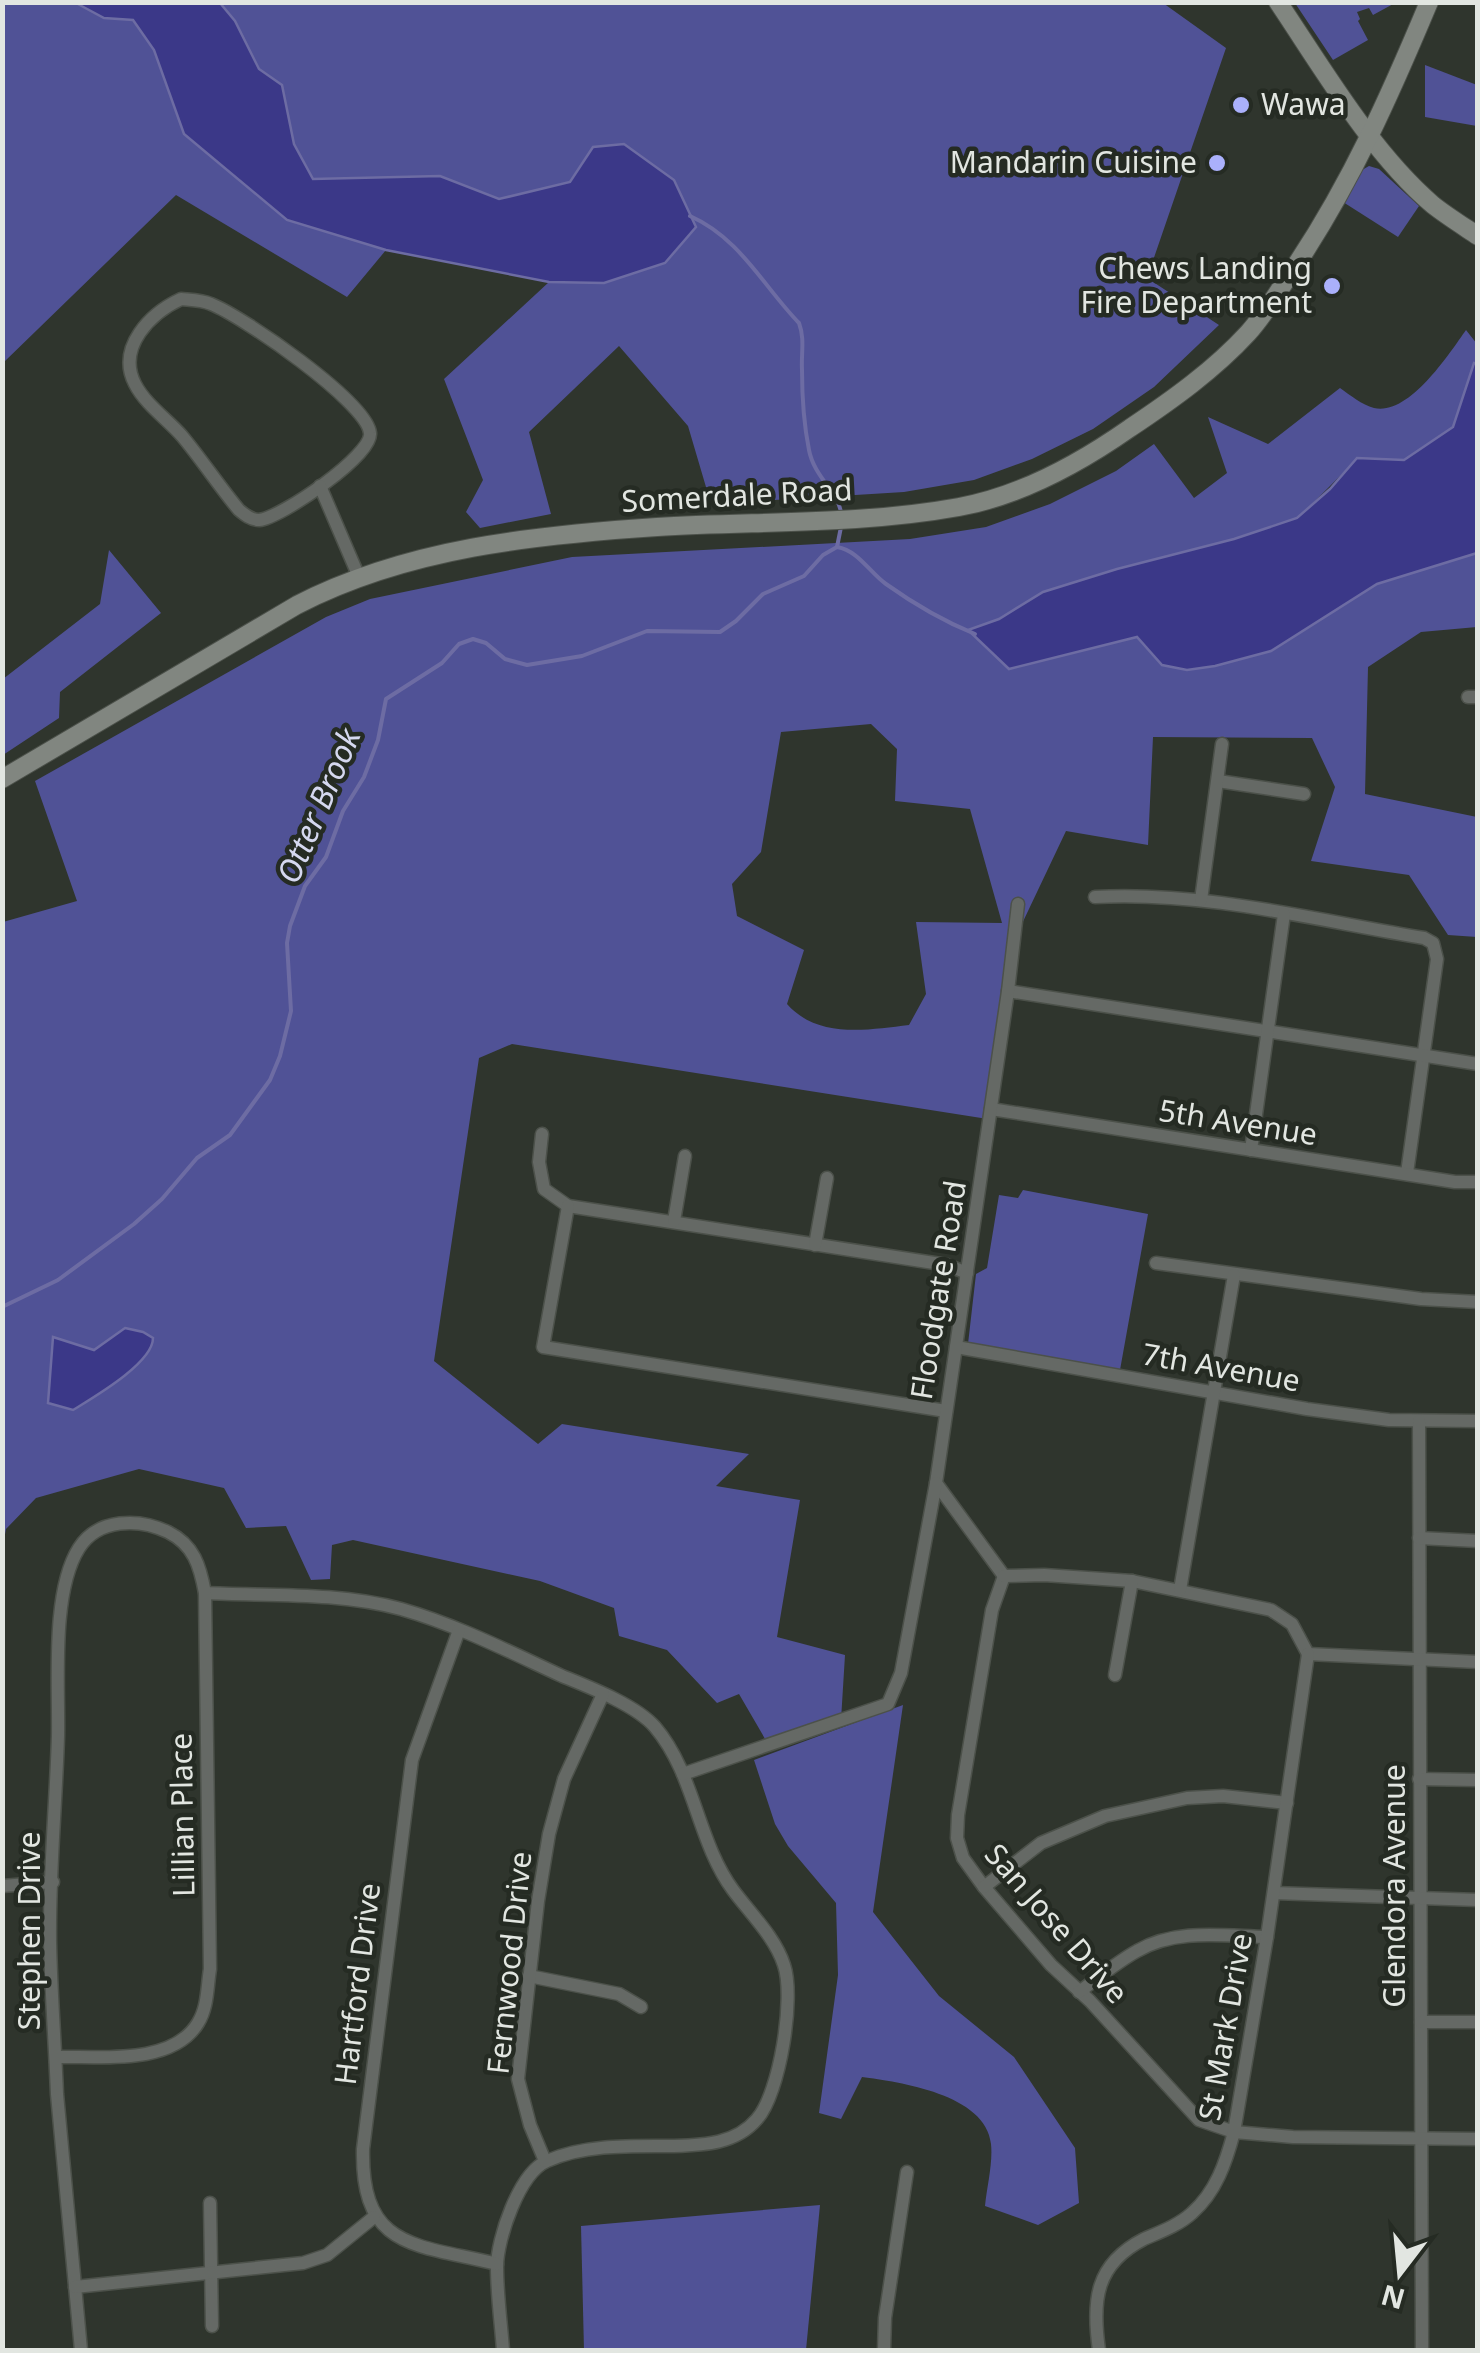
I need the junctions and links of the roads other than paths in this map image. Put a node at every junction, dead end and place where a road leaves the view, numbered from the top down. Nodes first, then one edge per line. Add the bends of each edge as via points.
1 (1278, 2) edge
2 (1430, 2) edge
3 (1372, 136) junction
4 (1478, 236) edge
5 (320, 486) junction
6 (359, 578) junction
7 (1222, 744) dead end
8 (2, 780) edge
9 (1218, 781) junction
10 (1304, 794) dead end
11 (1094, 897) dead end
12 (1201, 900) junction
13 (1018, 904) dead end
14 (1284, 914) junction
15 (1008, 990) junction
16 (1268, 1032) junction
17 (1425, 1058) junction
18 (1478, 1064) edge
19 (991, 1109) junction
20 (542, 1134) dead end
21 (1251, 1150) junction
22 (685, 1156) dead end
23 (1407, 1174) junction
24 (827, 1178) dead end
25 (1478, 1182) edge
26 (568, 1206) junction
27 (674, 1221) junction
28 (816, 1245) junction
29 (1156, 1263) dead end
30 (967, 1272) junction
31 (1234, 1275) junction
32 (1478, 1302) edge
33 (956, 1347) junction
34 (1212, 1391) junction
35 (946, 1412) junction
36 (1418, 1421) junction
37 (1478, 1421) edge
38 (936, 1483) junction
39 (106, 1527) joint
40 (1419, 1538) junction
41 (1478, 1541) edge
42 (1004, 1576) junction
43 (1132, 1581) junction
44 (1180, 1590) junction
45 (205, 1593) junction
46 (459, 1630) junction
47 (1308, 1654) junction
48 (1419, 1662) junction
49 (1478, 1662) edge
50 (1115, 1675) dead end
51 (603, 1694) junction
52 (684, 1774) junction
53 (1419, 1779) junction
54 (1478, 1780) edge
55 (1286, 1804) junction
56 (52, 1882) junction
57 (2, 1886) edge
58 (984, 1887) junction
59 (1274, 1892) junction
60 (1420, 1900) junction
61 (1478, 1900) edge
62 (1267, 1937) junction
63 (529, 1976) junction
64 (1080, 1992) junction
65 (641, 2007) dead end
66 (1421, 2022) junction
67 (1478, 2022) edge
68 (56, 2057) junction
69 (1234, 2132) junction
70 (1422, 2138) junction
71 (1478, 2139) edge
72 (545, 2161) junction
73 (907, 2172) dead end
74 (210, 2203) dead end
75 (374, 2217) junction
76 (497, 2264) junction
77 (210, 2272) junction
78 (75, 2287) junction
79 (212, 2326) dead end
80 (81, 2350) edge
81 (503, 2350) edge
82 (884, 2350) edge
83 (1098, 2350) edge
84 (1422, 2350) edge

1 - 3 main road
2 - 3 main road, Somerdale Road
3 - 4 main road via 1433,204
3 - 6 main road, Somerdale Road via 1323,225 1249,332 1155,411 1056,472 963,506 528,538
5 - 5 street via 260,520 239,510 134,383 132,349 161,308 181,299 214,304 263,332 367,423 366,450
5 - 6 street
6 - 8 main road, Somerdale Road via 297,605
7 - 9 street
9 - 10 street
9 - 12 street
11 - 12 street
12 - 14 street
13 - 15 street, Floodgate Road
14 - 16 street
14 - 17 street via 1433,943 1437,959
15 - 16 street
15 - 19 street, Floodgate Road
16 - 17 street
16 - 21 street
17 - 18 street
17 - 23 street
19 - 21 street, 5th Avenue
19 - 30 street, Floodgate Road
20 - 26 street via 544,1189
21 - 23 street, 5th Avenue
22 - 27 street
23 - 25 street, 5th Avenue
24 - 28 street
26 - 27 street
26 - 35 street via 543,1347
27 - 28 street
28 - 30 street
29 - 31 street
30 - 33 street, Floodgate Road
31 - 32 street
31 - 34 street
33 - 34 street, 7th Avenue
33 - 35 street, Floodgate Road
34 - 36 street, 7th Avenue
34 - 44 street
35 - 38 street, Floodgate Road
36 - 37 street, 7th Avenue
36 - 40 street, Glendora Avenue
38 - 42 street
38 - 52 street, Floodgate Road via 900,1673 888,1704
39 - 45 street, Lillian Place via 143,1522 178,1537 200,1566
39 - 56 street, Stephen Drive via 77,1551 64,1592
40 - 41 street
40 - 48 street, Glendora Avenue
42 - 43 street
42 - 58 street, San Jose Drive via 992,1610 958,1815 963,1858
43 - 44 street
43 - 50 street
44 - 47 street via 1282,1615
45 - 46 street via 353,1599
45 - 68 street, Lillian Place via 210,1969 204,2010 185,2038 160,2050
46 - 51 street
46 - 75 street, Hartford Drive via 412,1760 363,2148 362,2178
47 - 48 street
47 - 55 street, St Mark Drive
48 - 49 street
48 - 53 street, Glendora Avenue
51 - 52 street via 652,1724
51 - 63 street, Fernwood Drive via 564,1779 549,1834
52 - 72 street via 725,1878 786,1969 788,1998 767,2102 729,2140 614,2146
53 - 54 street
53 - 60 street, Glendora Avenue
55 - 58 street via 1187,1798 1105,1816 1041,1843
55 - 59 street, St Mark Drive
56 - 57 street
56 - 68 street, Stephen Drive
58 - 64 street, San Jose Drive
59 - 60 street
59 - 62 street, St Mark Drive
60 - 61 street
60 - 66 street, Glendora Avenue
62 - 64 street via 1162,1940
62 - 69 street, St Mark Drive
63 - 65 street via 620,1994
63 - 72 street, Fernwood Drive via 518,2080
64 - 69 street, San Jose Drive via 1198,2120
66 - 67 street
66 - 70 street, Glendora Avenue
68 - 78 street, Stephen Drive
69 - 70 street
69 - 83 street, St Mark Drive via 1226,2163 1195,2211 1111,2264 1094,2314
70 - 71 street
70 - 84 street, Glendora Avenue
72 - 76 street via 518,2192
73 - 82 street
74 - 77 street
75 - 76 street via 400,2238
75 - 77 street via 328,2255
76 - 81 street
77 - 78 street
77 - 79 street
78 - 80 street, Stephen Drive

